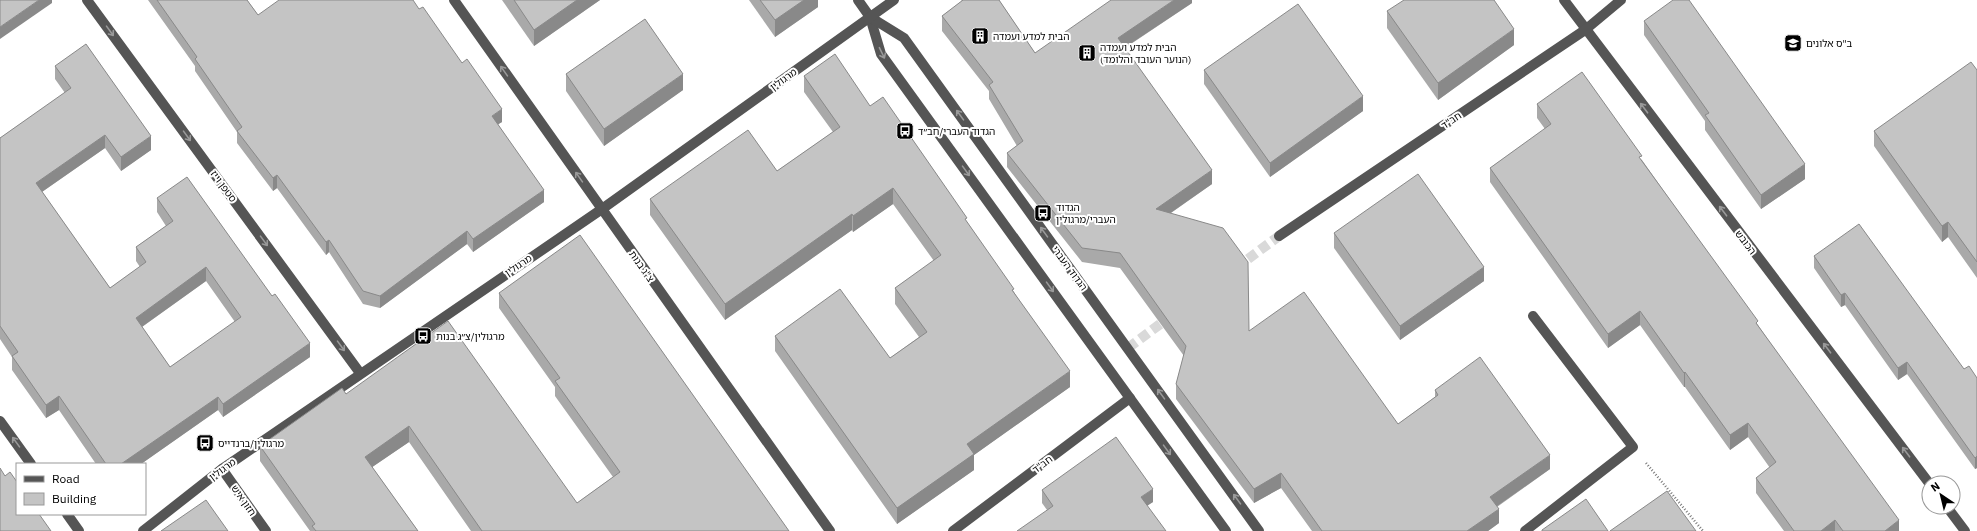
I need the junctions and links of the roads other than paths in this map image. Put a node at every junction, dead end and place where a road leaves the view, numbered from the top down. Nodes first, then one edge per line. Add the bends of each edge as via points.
1 (88, 0) edge
2 (454, 0) edge
3 (858, 0) edge
4 (894, 0) edge
5 (1564, 0) edge
6 (1621, 0) edge
7 (870, 17) junction
8 (1585, 30) junction
9 (602, 209) junction
10 (1279, 236) tunnel mouth
11 (1533, 316) dead end
12 (360, 373) junction
13 (1130, 398) junction
14 (0, 421) edge
15 (30, 463) edge
16 (222, 469) junction
17 (1923, 475) edge
18 (68, 515) edge
19 (1953, 515) edge
20 (80, 531) edge
21 (143, 531) edge
22 (266, 531) edge
23 (830, 531) edge
24 (954, 531) edge
25 (1226, 531) edge
26 (1260, 531) edge
27 (1526, 531) edge
28 (1965, 531) edge

1 -> 12 street, סטפן וייז
9 -> 2 street, צ"ג בנות
3 - 7 street, הגדוד העברי
4 - 7 street, מרגולין
5 - 8 street, הכובש
6 - 8 street, חב"ד
7 - 9 street, מרגולין
7 -> 13 street, הגדוד העברי via 881,54
26 -> 7 street, הגדוד העברי via 904,38
8 - 10 street, חב"ד
17 -> 8 street, הכובש
9 - 12 street, מרגולין
9 - 23 street, צ"ג בנות
11 - 27 street via 1633,448
12 - 16 street, מרגולין
13 - 24 street, חב"ד
13 -> 25 street, הגדוד העברי
15 -> 14 street
16 - 21 street, מרגולין
16 - 22 street, חזון איש
18 - 20 street
19 - 28 street

